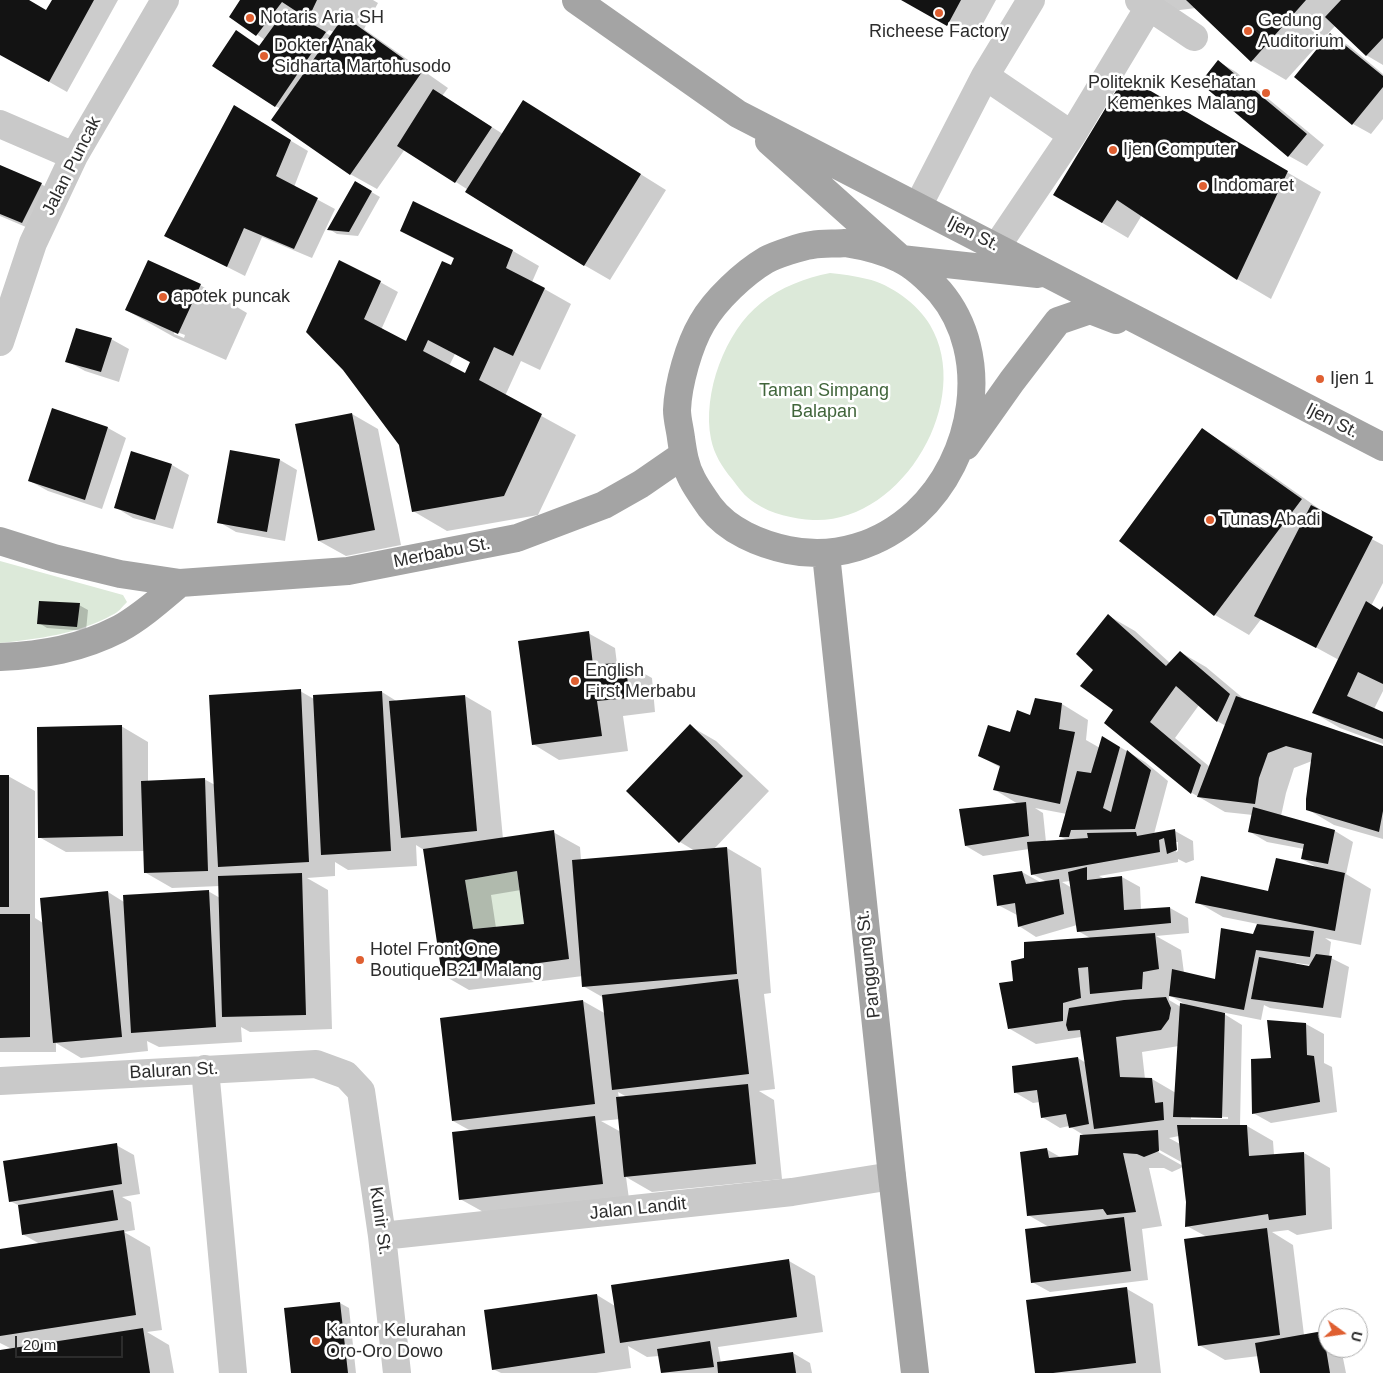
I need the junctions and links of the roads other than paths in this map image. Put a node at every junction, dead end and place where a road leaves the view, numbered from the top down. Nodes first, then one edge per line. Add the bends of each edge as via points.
1 (165, 0) edge
2 (576, 0) edge
3 (1031, 0) edge
4 (1144, 3) edge
5 (1194, 37) dead end
6 (985, 76) junction
7 (738, 114) junction
8 (0, 124) edge
9 (1072, 135) junction
10 (74, 156) junction
11 (918, 206) junction
12 (996, 246) junction
13 (901, 259) junction
14 (1052, 276) junction
15 (0, 342) edge
16 (1183, 345) junction
17 (1383, 447) edge
18 (683, 455) junction
19 (952, 465) junction
20 (0, 541) edge
21 (826, 554) junction
22 (180, 583) junction
23 (0, 657) edge
24 (205, 1069) junction
25 (346, 1075) joint
26 (0, 1082) edge
27 (892, 1176) junction
28 (382, 1236) junction
29 (233, 1373) edge
30 (397, 1373) edge
31 (915, 1373) edge

1 - 10 street, Jalan Puncak
2 - 7 main road, Ijen St.
3 - 6 street
4 - 5 street
4 - 9 street
6 - 9 street
6 - 11 street
7 - 11 main road, Ijen St.
7 - 13 main road
8 - 10 street
9 - 12 street
10 - 15 street, Jalan Puncak via 34,243
11 - 12 main road, Ijen St.
12 - 14 main road, Ijen St.
13 - 14 main road
13 - 18 main road via 873,248 845,243 811,245 767,259 743,277 718,301 701,324 684,366 677,410
13 - 19 main road via 929,280 950,305 967,344 972,393 966,424
14 - 16 main road, Ijen St.
16 - 17 main road, Ijen St.
16 - 19 main road via 1090,310 1058,321
18 - 21 main road via 692,479 712,510 737,531 767,546
18 - 22 main road, Merbabu St. via 604,505 517,538 348,571
19 - 21 main road via 916,512 892,531 862,546
20 - 22 main road, Merbabu St. via 120,574
21 - 27 main road, Panggung St.
22 - 23 main road via 143,614 89,643 37,655
24 - 25 street, Baluran St. via 316,1064
24 - 26 street, Baluran St.
24 - 29 street
25 - 28 street, Kunir St. via 361,1092
27 - 28 street, Jalan Landit via 792,1192
27 - 31 main road, Panggung St.
28 - 30 street, Kunir St.

